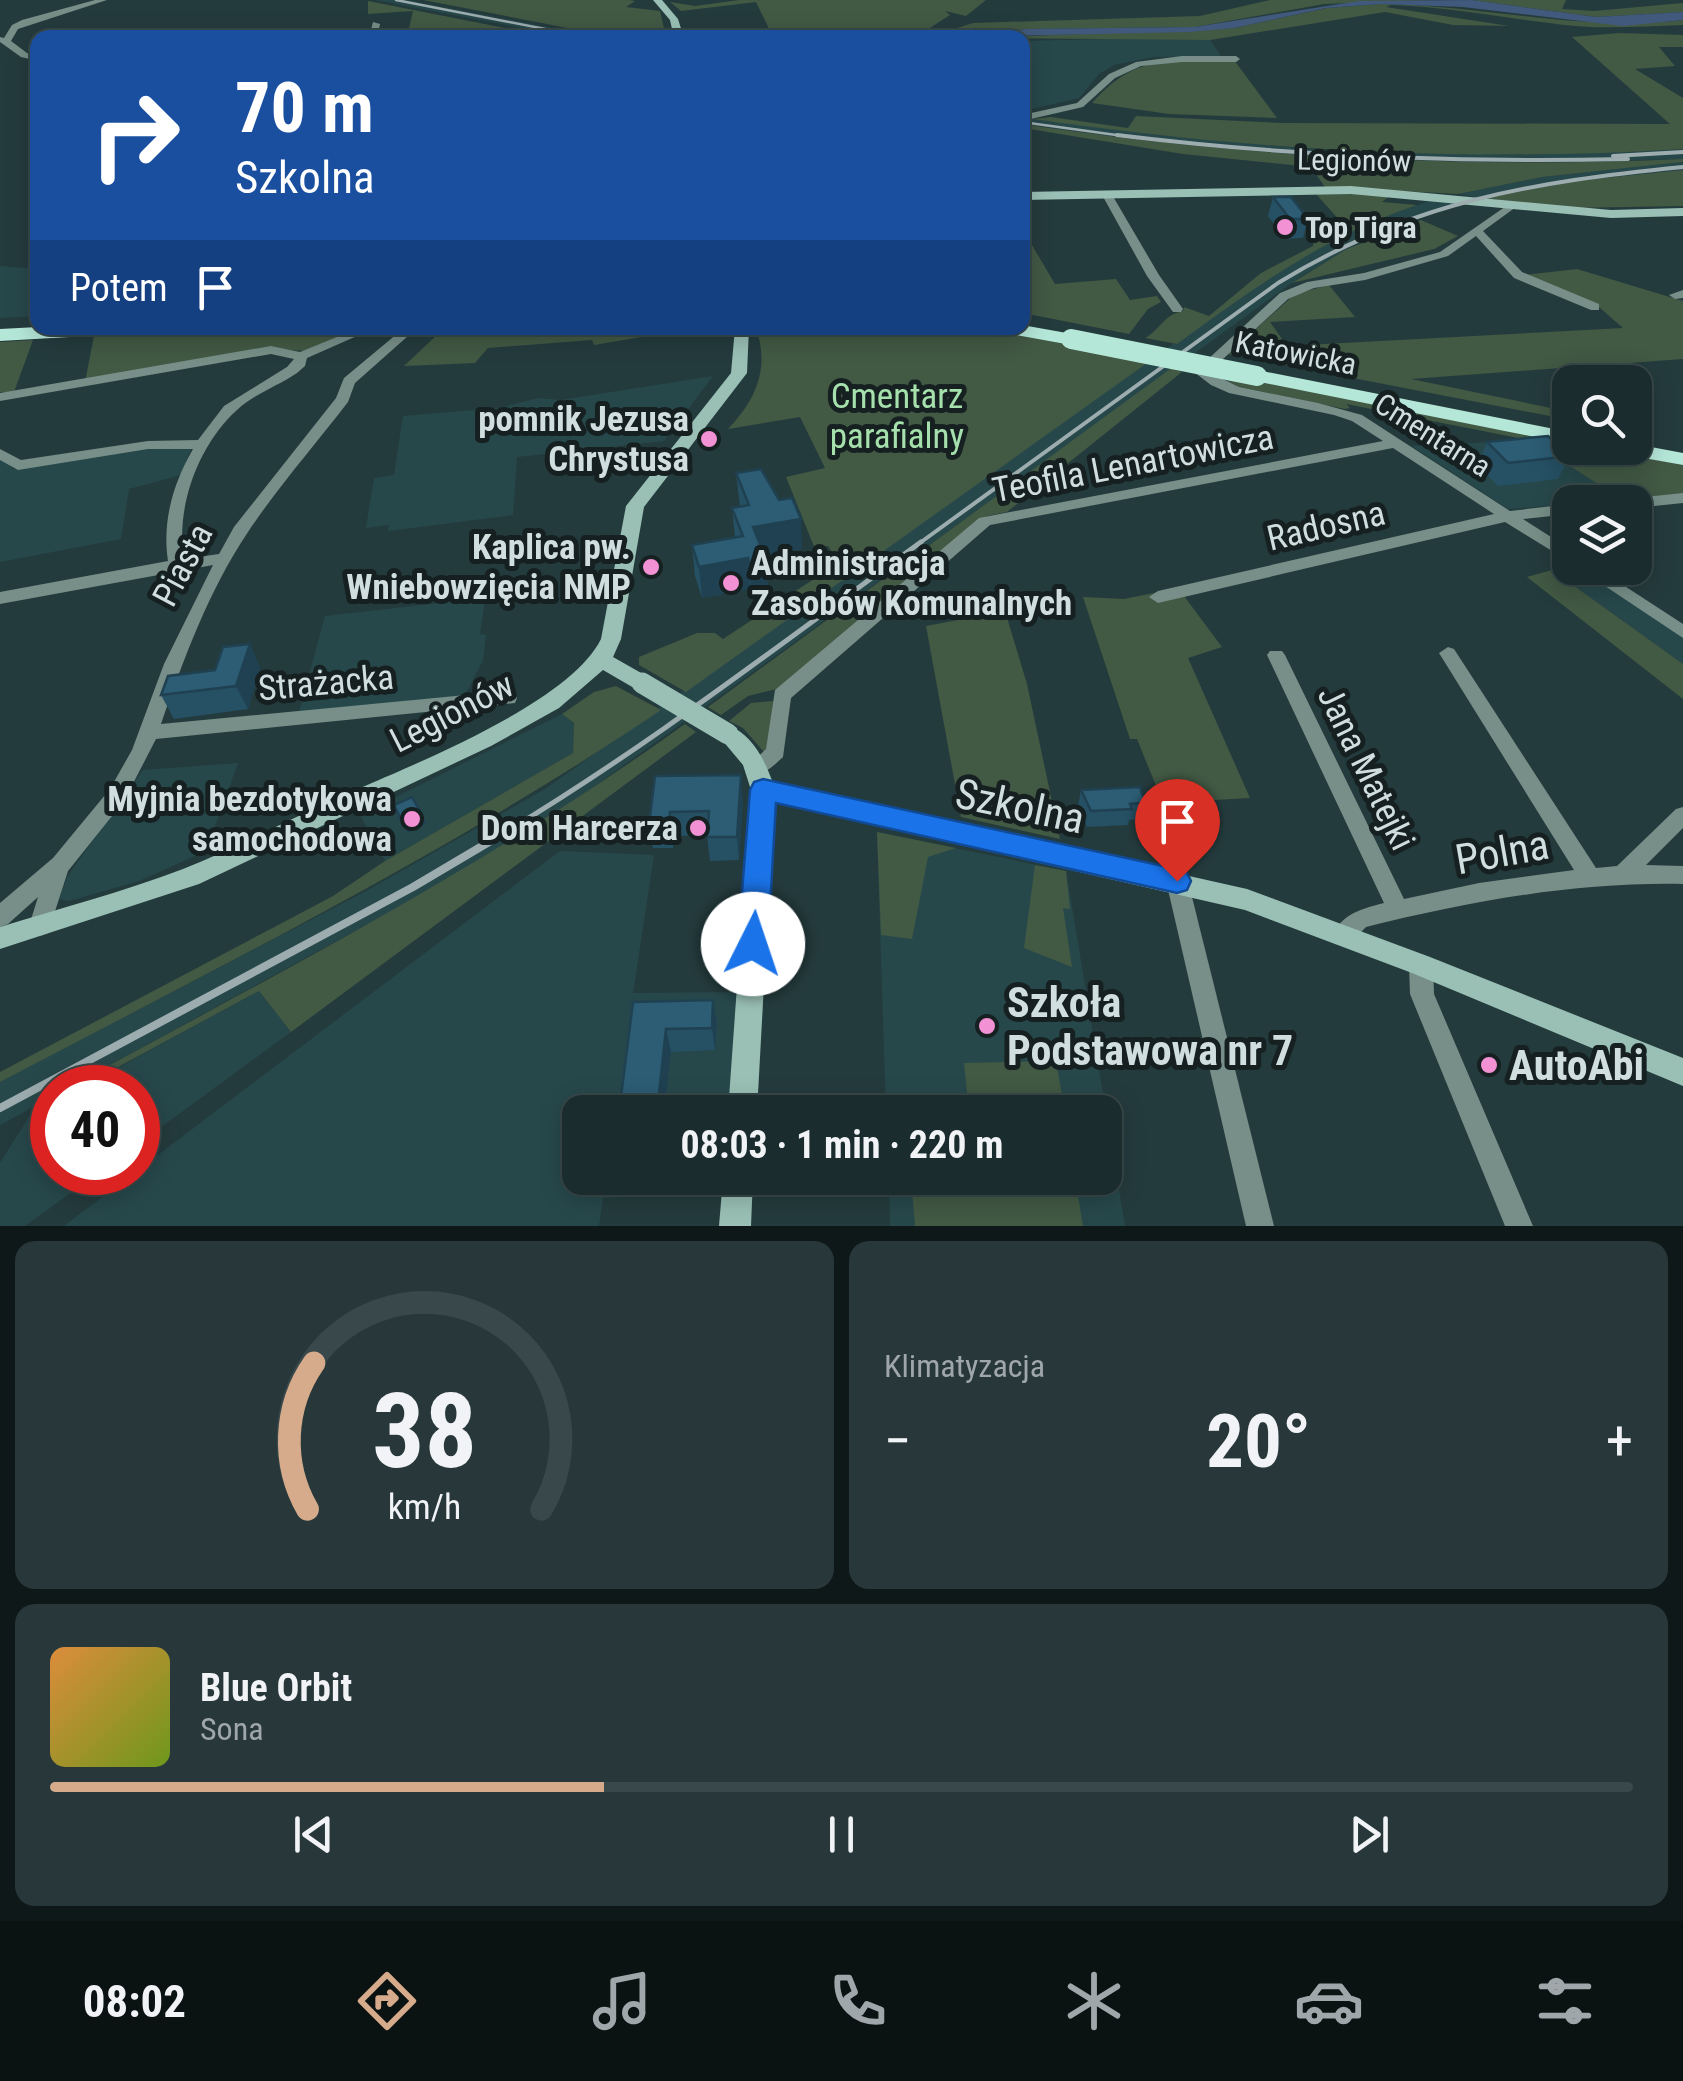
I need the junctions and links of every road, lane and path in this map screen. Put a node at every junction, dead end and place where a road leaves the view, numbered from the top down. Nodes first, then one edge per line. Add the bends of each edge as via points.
1 (103, 0) edge
2 (660, 1) edge
3 (376, 24) dead end
4 (375, 30) edge
5 (677, 30) edge
6 (4, 37) edge
7 (30, 56) edge
8 (1236, 59) dead end
9 (1030, 116) edge
10 (1106, 193) junction
11 (1030, 196) edge
12 (1512, 205) junction
13 (1683, 212) edge
14 (1477, 231) junction
15 (1594, 307) dead end
16 (1177, 309) dead end
17 (0, 319) edge
18 (1030, 322) edge
19 (30, 323) edge
20 (30, 324) edge
21 (0, 326) edge
22 (1030, 330) edge
23 (30, 333) edge
24 (0, 335) edge
25 (352, 335) edge
26 (403, 335) edge
27 (735, 335) edge
28 (742, 335) edge
29 (1074, 335) junction
30 (742, 352) junction
31 (301, 356) junction
32 (1258, 371) junction
33 (5, 397) edge
34 (1552, 424) edge
35 (1552, 434) edge
36 (1652, 442) edge
37 (1398, 443) junction
38 (204, 444) junction
39 (1683, 448) edge
40 (0, 453) edge
41 (1652, 454) edge
42 (1683, 459) edge
43 (1683, 498) edge
44 (1652, 501) edge
45 (1552, 512) edge
46 (1508, 516) junction
47 (1552, 545) edge
48 (224, 558) junction
49 (177, 565) junction
50 (1614, 585) edge
51 (1158, 597) dead end
52 (0, 598) edge
53 (1678, 623) edge
54 (1448, 653) dead end
55 (1276, 655) dead end
56 (601, 660) junction
57 (508, 698) dead end
58 (150, 732) junction
59 (760, 778) junction
60 (1683, 815) edge
61 (60, 864) junction
62 (1626, 872) junction
63 (1588, 874) junction
64 (1683, 875) edge
65 (1177, 881) junction
66 (1398, 909) junction
67 (4, 925) edge
68 (40, 926) junction
69 (1342, 934) junction
70 (1420, 965) junction
71 (1683, 1072) edge
72 (743, 1095) edge
73 (737, 1195) edge
74 (735, 1226) edge
75 (1260, 1226) edge
76 (1520, 1226) edge

1 - 6 street via 25,22
2 - 5 street
3 - 4 street
6 - 7 street via 14,51
8 - 9 street via 1140,64 1112,76 1080,106
10 - 11 street, Legionów
10 - 12 street, Legionów via 1367,190
10 - 16 street
12 - 13 street, Legionów
12 - 14 street, Cmentarna
14 - 15 street via 1518,275
14 - 37 street, Cmentarna via 1444,254 1284,296 1201,372 1228,388 1338,410
17 - 19 main road
18 - 29 main road, Katowicka
20 - 21 main road
22 - 29 main road, Katowicka
23 - 24 main road
25 - 31 street
26 - 48 street, Piasta via 349,381
27 - 30 street
28 - 30 street
29 - 32 main road, Katowicka, bridge
30 - 56 street via 740,373 728,391 634,506
31 - 33 street via 271,350
31 - 38 street via 287,375 231,407
32 - 34 main road, Katowicka
32 - 35 main road, Katowicka
36 - 39 main road
37 - 46 street, Cmentarna
37 - 59 street, Teofila Lenartowicza via 986,521 782,696 776,752
38 - 40 street via 134,446 18,465
38 - 49 street via 185,480 172,545
41 - 42 main road
43 - 44 street
45 - 46 street, Radosna
46 - 47 street, Cmentarna
46 - 51 street, Radosna
48 - 49 street
48 - 58 street, Piasta via 172,664
49 - 52 street
50 - 53 street
54 - 63 street
55 - 66 street, Jana Matejki
56 - 59 street, bridge via 728,734 746,750
56 - 68 street, Legionów via 551,702 483,740 190,877
57 - 58 street, Strażacka
58 - 61 street, Piasta via 117,795
59 - 65 street, Szkolna
59 - 72 street
60 - 62 street
61 - 67 street, Piasta
61 - 68 street, Piasta
62 - 63 street, Polna
62 - 64 street, Polna
63 - 66 street, Polna
65 - 69 street, Szkolna
65 - 75 street
66 - 69 street, Polna via 1359,919
67 - 68 street, Legionów
69 - 70 street, Szkolna
70 - 71 street, Szkolna
70 - 76 street via 1422,994
73 - 74 street

